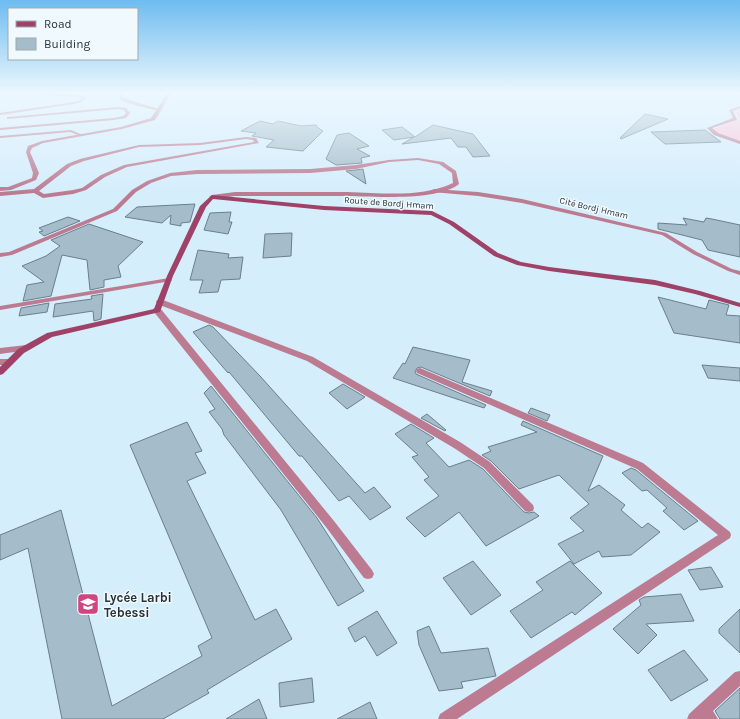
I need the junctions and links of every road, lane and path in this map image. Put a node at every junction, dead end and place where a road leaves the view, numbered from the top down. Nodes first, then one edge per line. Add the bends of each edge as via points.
1 (51, 126) edge
2 (130, 126) edge
3 (716, 126) edge
4 (0, 130) edge
5 (81, 135) junction
6 (0, 137) edge
7 (740, 143) edge
8 (0, 189) edge
9 (34, 191) junction
10 (434, 192) junction
11 (0, 194) edge
12 (212, 197) junction
13 (0, 255) edge
14 (740, 273) edge
15 (168, 280) junction
16 (158, 306) junction
17 (740, 306) edge
18 (0, 308) edge
19 (26, 348) junction
20 (0, 351) edge
21 (0, 362) edge
22 (10, 362) junction
23 (420, 371) dead end
24 (0, 372) edge
25 (529, 508) dead end
26 (368, 574) dead end
27 (740, 677) edge
28 (703, 716) edge
29 (445, 719) edge

1 - 4 street
2 - 5 street
3 - 7 street via 709,128 716,134
5 - 6 street via 71,131
5 - 8 street via 42,142 30,147 28,152 36,172 34,179 9,189
9 - 9 street via 70,165 139,146 200,144 246,138 257,143 126,166 103,176 84,189 73,192 43,196
9 - 11 street
10 - 12 street via 235,194
10 - 13 street via 456,184 454,172 441,163 418,159 310,171 197,172 170,175 149,182 134,191 116,210 10,254
10 - 14 street, Cité Bordj Hmam via 478,194 522,201 664,234 695,253
12 - 15 main road via 203,206
12 - 17 main road, Route de Bordj Hmam via 324,208 432,213 445,218 505,259 534,266 671,285
15 - 16 main road
15 - 18 street
16 - 19 main road via 50,335
16 - 25 street via 310,359 487,465
16 - 26 street
19 - 20 street
19 - 22 main road
21 - 22 street
22 - 24 main road
23 - 29 street via 640,466 726,535
27 - 28 street

